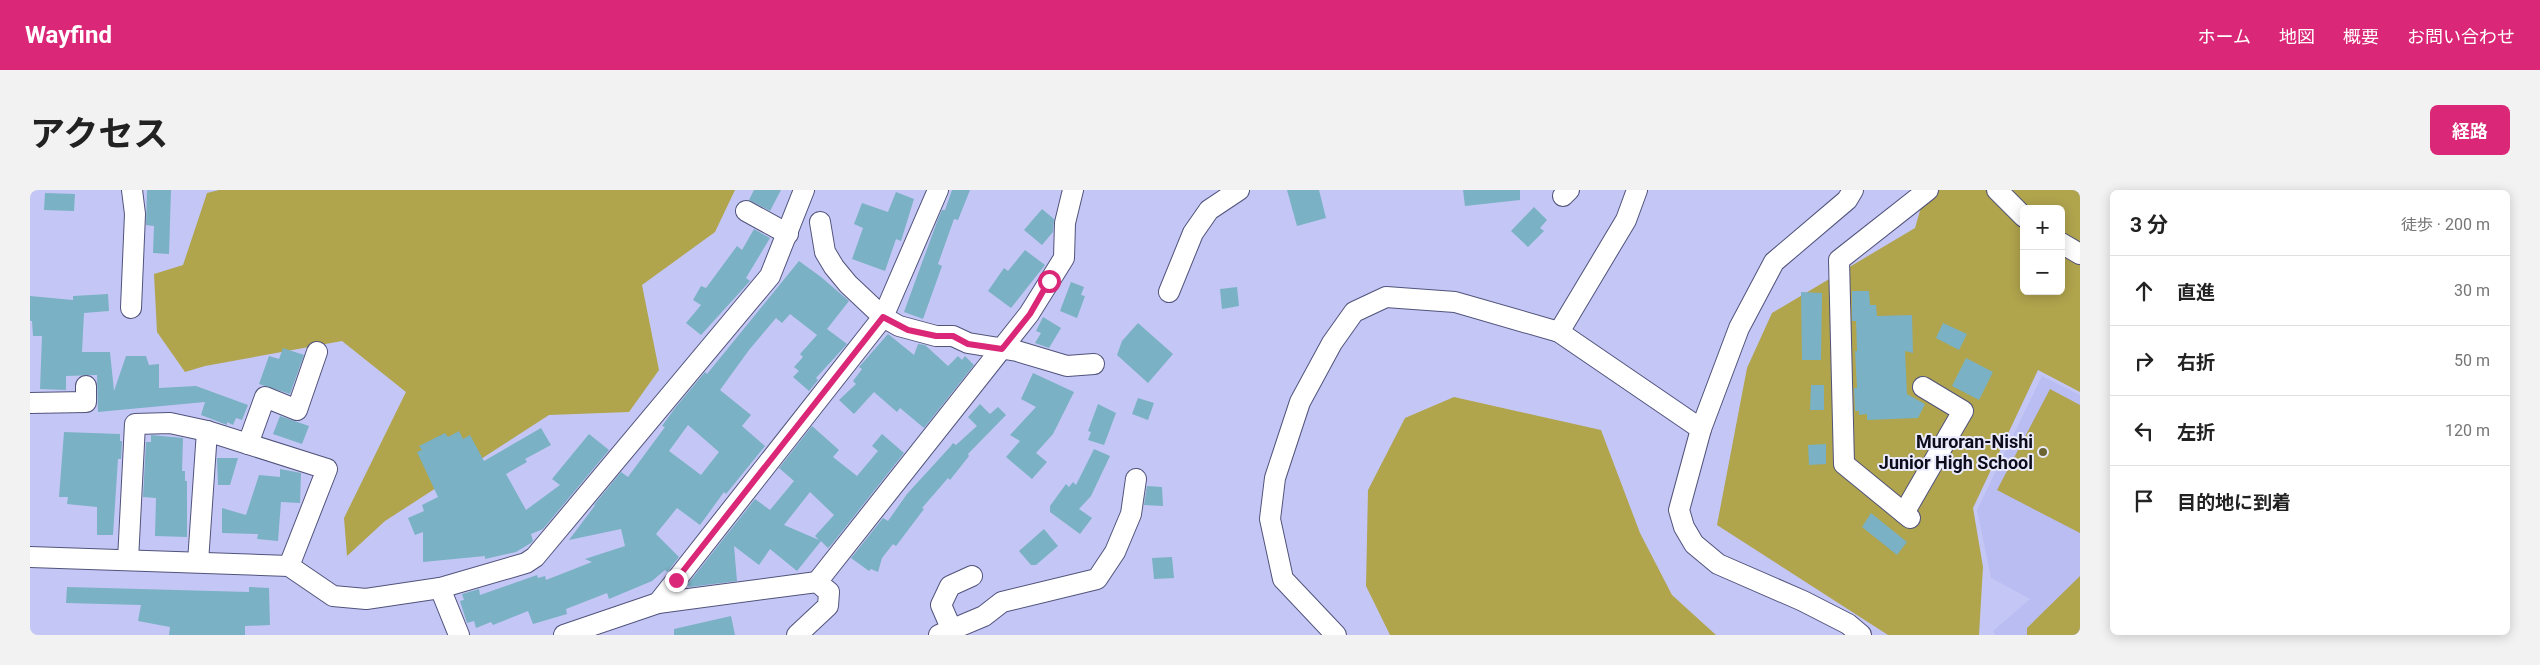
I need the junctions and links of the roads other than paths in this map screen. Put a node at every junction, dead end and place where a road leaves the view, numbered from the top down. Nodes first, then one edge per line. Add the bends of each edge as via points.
1 (132, 190) edge
2 (804, 190) edge
3 (938, 190) edge
4 (1073, 190) edge
5 (1239, 190) edge
6 (1638, 190) edge
7 (1853, 190) edge
8 (1928, 190) edge
9 (1997, 190) edge
10 (746, 211) dead end
11 (2020, 213) edge
12 (820, 222) dead end
13 (788, 234) junction
14 (2065, 245) edge
15 (2080, 254) edge
16 (1170, 292) dead end
17 (131, 308) dead end
18 (883, 317) junction
19 (1559, 332) junction
20 (1002, 349) junction
21 (317, 352) dead end
22 (1094, 364) dead end
23 (86, 386) dead end
24 (1923, 387) dead end
25 (30, 403) edge
26 (1700, 429) junction
27 (207, 431) junction
28 (248, 444) junction
29 (1136, 479) dead end
30 (30, 558) edge
31 (128, 560) junction
32 (198, 562) junction
33 (290, 566) junction
34 (972, 576) dead end
35 (817, 582) junction
36 (440, 588) junction
37 (658, 603) junction
38 (945, 632) edge
39 (459, 635) edge
40 (564, 635) edge
41 (797, 635) edge
42 (1336, 635) edge
43 (1861, 635) edge

1 - 17 street via 135,214
2 - 13 street
3 - 18 street
4 - 20 street via 1065,223 1064,258 1030,314
5 - 16 street via 1209,210 1193,234
6 - 19 street via 1626,220
7 - 26 street via 1846,200 1774,262 1739,328
8 - 24 street via 1839,260 1844,464 1907,515 1962,411
9 - 11 street
10 - 13 street
12 - 18 street via 825,252 834,267
13 - 36 street via 770,276 535,557 526,563
14 - 15 street
18 - 20 street via 908,330 953,336 968,344
18 - 37 street
19 - 26 street
19 - 42 street via 1455,302 1386,297 1354,312 1332,343 1300,402 1274,478 1270,519 1283,579
20 - 22 street via 1066,366
20 - 35 street
21 - 28 street via 298,410 265,397
23 - 25 street via 86,402
26 - 43 street via 1679,510 1694,544 1718,564 1804,601 1848,624
27 - 28 street
27 - 31 street via 170,423 135,424
27 - 32 street
28 - 33 street via 327,469
29 - 38 street via 1131,514 1115,552 1097,580 1002,602 984,616
30 - 31 street
31 - 32 street
32 - 33 street
33 - 36 street via 333,596 366,599
34 - 38 street via 950,586 941,605
35 - 37 street
35 - 41 street via 829,592 828,606
36 - 39 street
37 - 40 street

